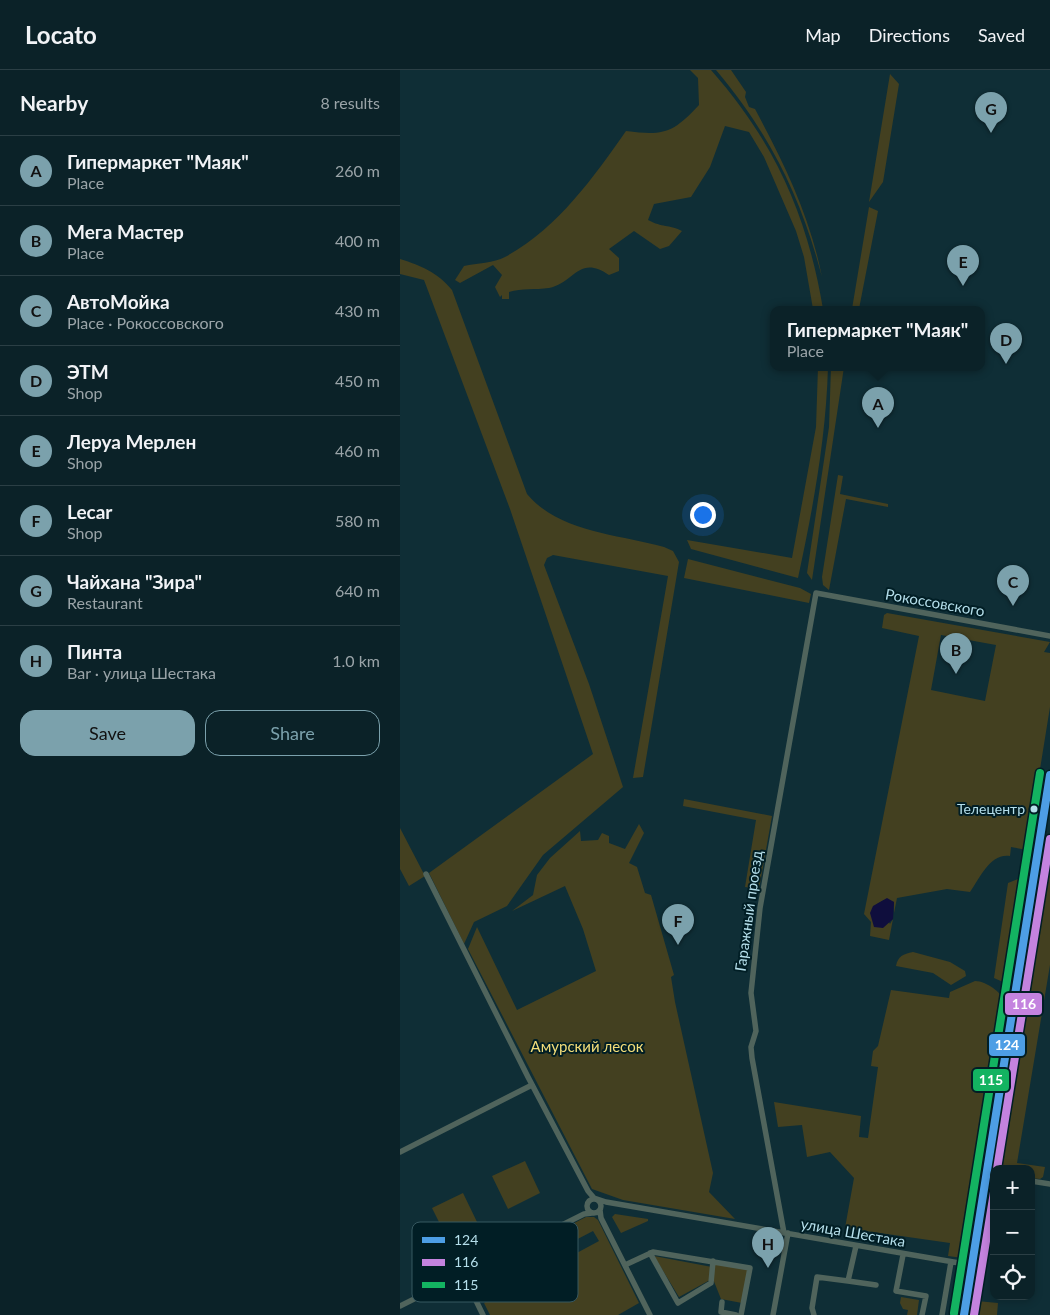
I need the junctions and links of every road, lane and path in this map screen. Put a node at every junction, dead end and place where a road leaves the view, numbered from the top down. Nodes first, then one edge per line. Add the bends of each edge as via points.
1 (816, 593) joint
2 (1050, 636) edge
3 (1050, 775) edge
4 (1038, 851) junction
5 (1050, 852) edge
6 (426, 874) dead end
7 (532, 1085) junction
8 (400, 1152) edge
9 (991, 1165) edge
10 (990, 1174) edge
11 (1035, 1182) edge
12 (1050, 1184) edge
13 (588, 1191) junction
14 (597, 1199) junction
15 (588, 1201) junction
16 (612, 1203) junction
17 (593, 1211) junction
18 (570, 1222) edge
19 (786, 1233) junction
20 (856, 1246) junction
21 (650, 1253) junction
22 (903, 1255) junction
23 (713, 1261) junction
24 (951, 1262) junction
25 (625, 1265) junction
26 (971, 1265) junction
27 (848, 1281) junction
28 (876, 1285) dead end
29 (412, 1300) edge
30 (476, 1302) edge
31 (722, 1302) dead end
32 (400, 1306) edge
33 (483, 1315) edge
34 (650, 1315) edge
35 (736, 1315) edge
36 (741, 1315) edge
37 (773, 1315) edge
38 (814, 1315) edge
39 (922, 1315) edge
40 (942, 1315) edge
41 (964, 1315) edge

1 - 2 street, Рокоссовского
1 - 19 street, Гаражный проезд via 760,908 751,993 756,1031 751,1047 752,1058
3 - 4 highway
4 - 5 street
4 - 9 highway
6 - 7 street
7 - 8 street
7 - 13 street
10 - 26 highway
11 - 12 street
13 - 14 street
13 - 15 street
14 - 15 street
14 - 16 street, улица Шестака
14 - 17 street
15 - 17 street
16 - 17 street, улица Шестака
16 - 19 street, улица Шестака
17 - 18 street, улица Шестака
17 - 25 street via 601,1218
19 - 20 street, улица Шестака
19 - 37 street
20 - 22 street, улица Шестака
20 - 27 street
21 - 23 street
21 - 23 street via 678,1303 711,1283
21 - 25 street
22 - 24 street, улица Шестака
22 - 39 street via 896,1291 926,1296
23 - 36 street via 750,1268
24 - 26 street, улица Шестака
24 - 40 street
25 - 34 street
26 - 41 highway
27 - 28 street
27 - 38 street via 817,1277 812,1308
29 - 32 street, улица Шестака
30 - 33 street
31 - 35 street via 721,1312

